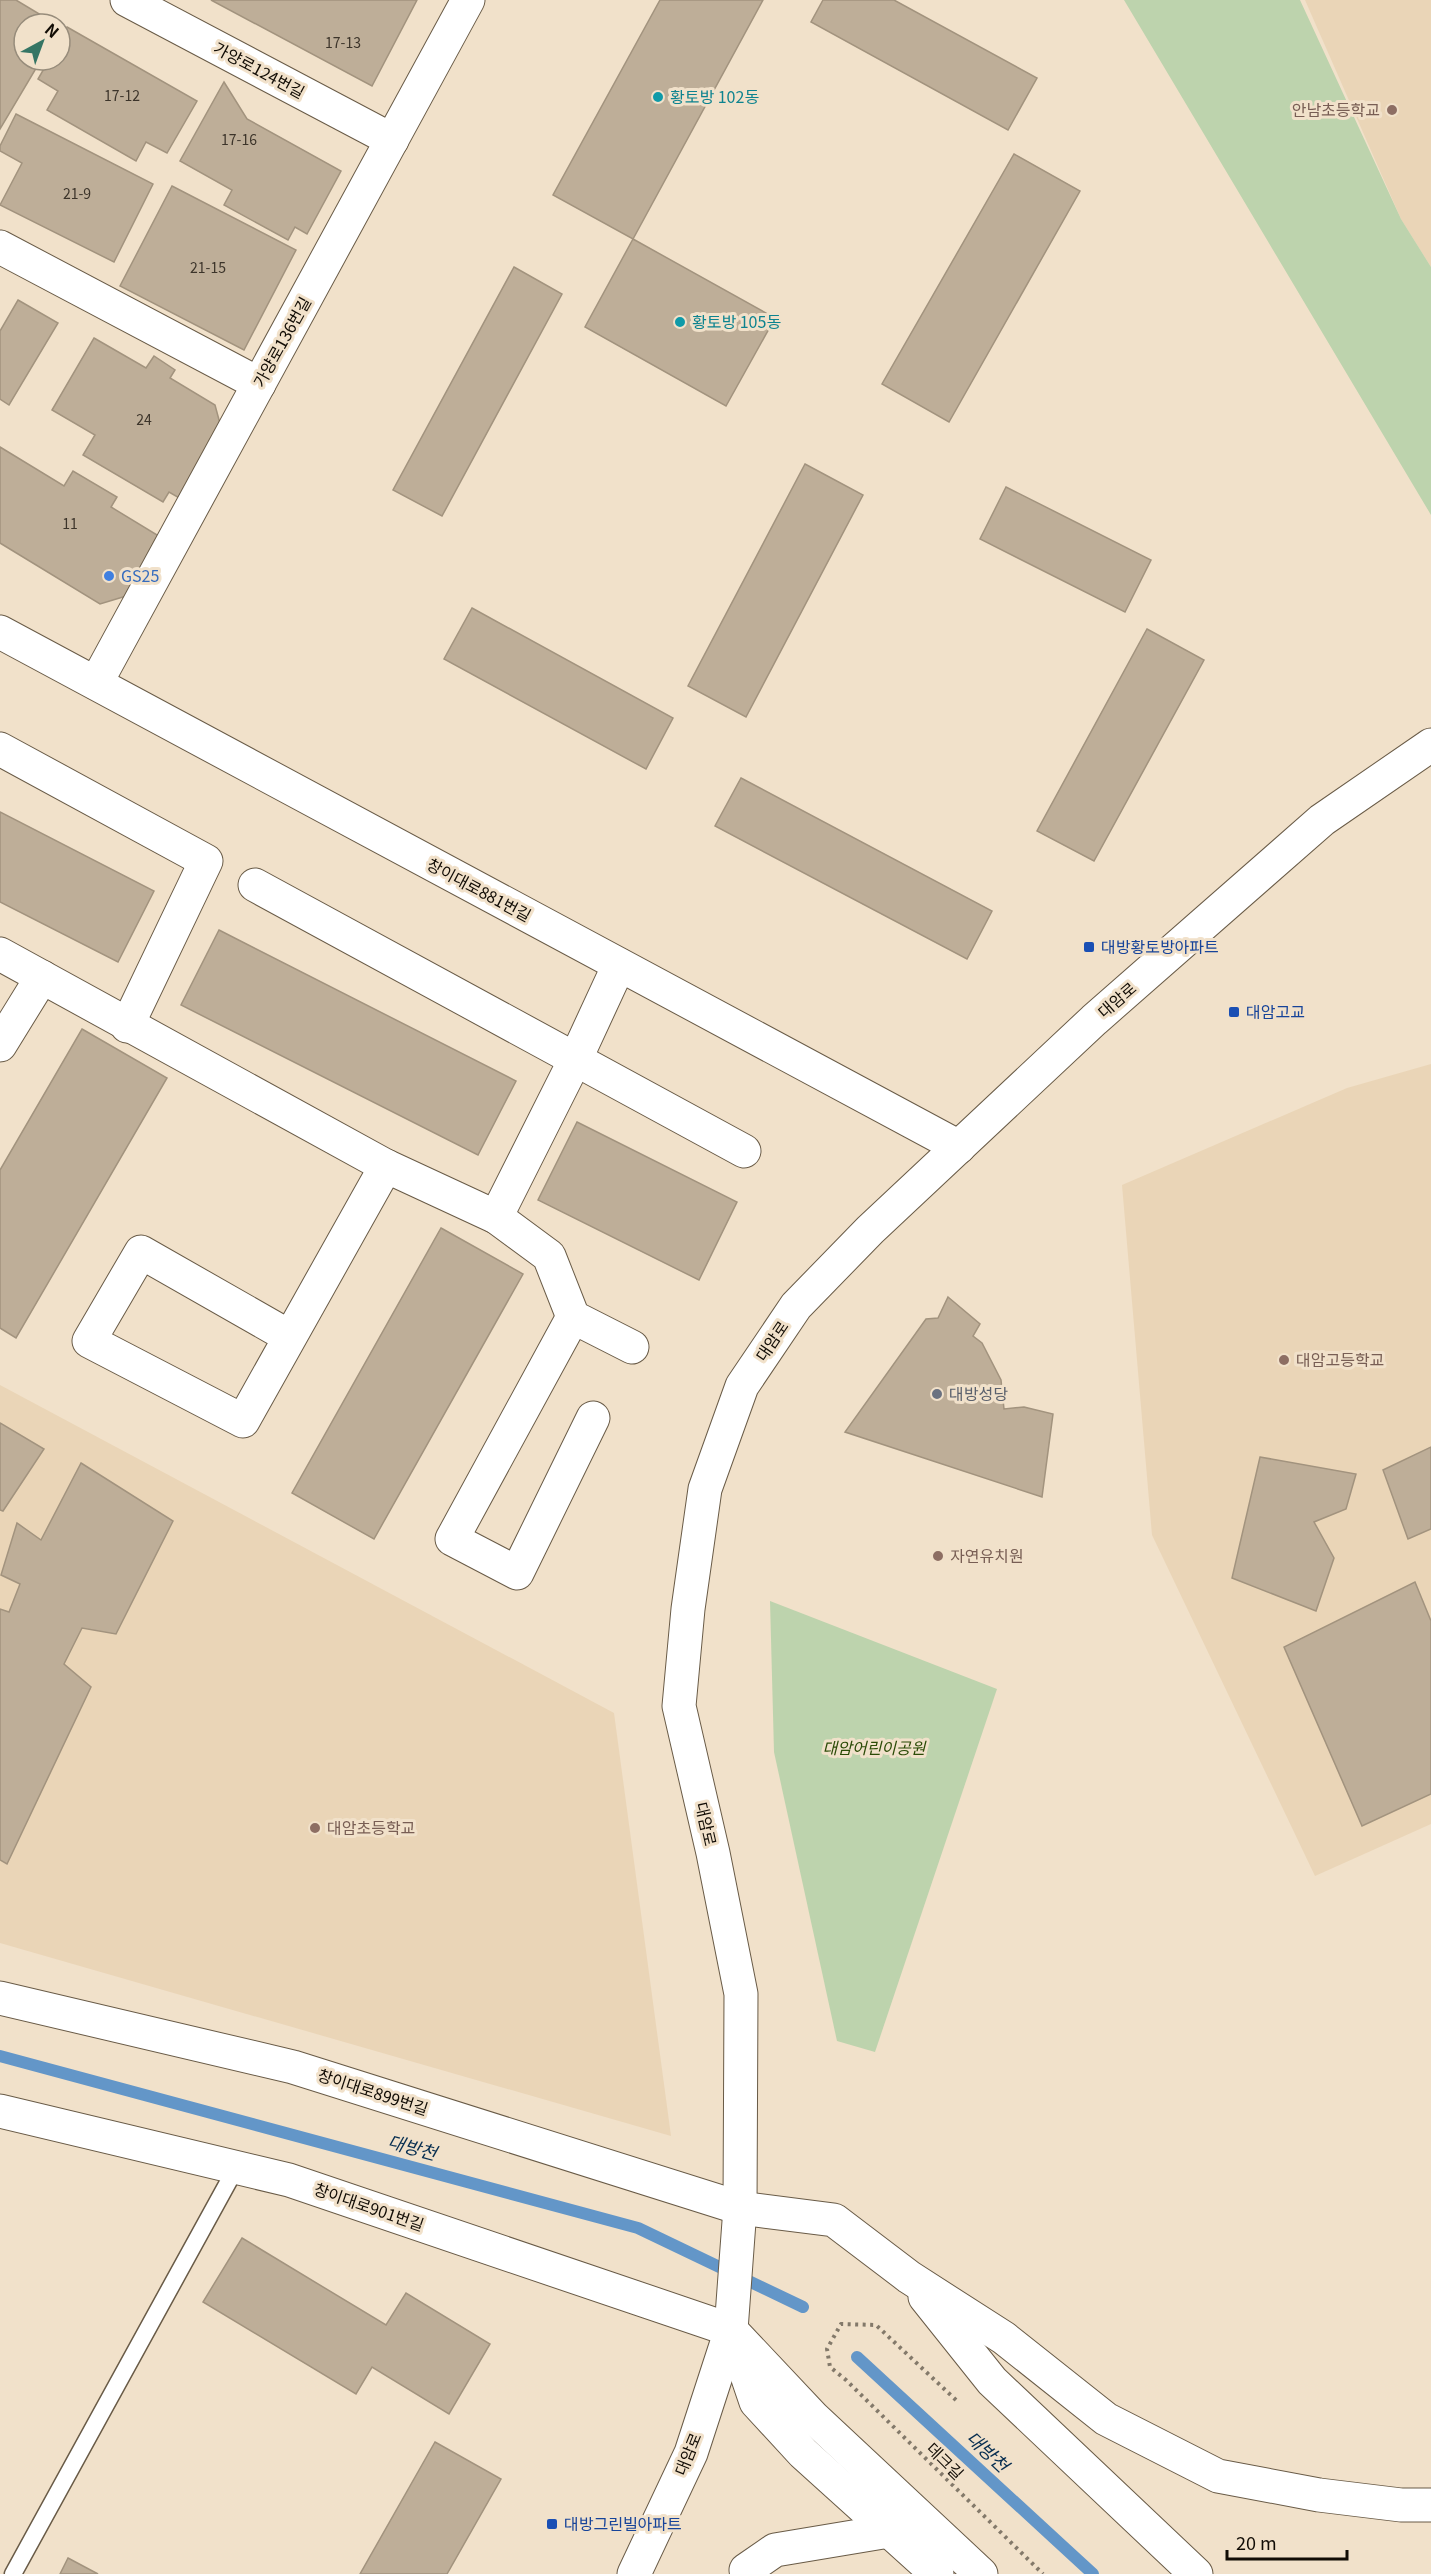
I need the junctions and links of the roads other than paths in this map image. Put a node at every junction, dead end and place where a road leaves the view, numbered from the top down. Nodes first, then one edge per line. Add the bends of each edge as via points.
1 (127, 0) edge
2 (468, 0) edge
3 (392, 140) junction
4 (0, 247) edge
5 (259, 384) junction
6 (0, 632) edge
7 (96, 683) junction
8 (1431, 745) edge
9 (0, 749) edge
10 (255, 885) dead end
11 (0, 954) edge
12 (619, 965) junction
13 (42, 977) junction
14 (127, 1026) junction
15 (0, 1045) edge
16 (576, 1059) junction
17 (959, 1147) junction
18 (744, 1151) dead end
19 (386, 1166) junction
20 (496, 1217) junction
21 (573, 1317) junction
22 (290, 1337) junction
23 (632, 1347) dead end
24 (593, 1418) dead end
25 (0, 1998) edge
26 (0, 2111) edge
27 (236, 2168) junction
28 (740, 2208) junction
29 (909, 2277) junction
30 (731, 2330) junction
31 (1431, 2505) edge
32 (889, 2531) junction
33 (745, 2572) edge
34 (14, 2574) edge
35 (634, 2574) edge
36 (937, 2574) edge
37 (981, 2574) edge
38 (1196, 2574) edge

1 - 3 main road, 가양로124번길
2 - 3 main road, 가양로136번길
3 - 5 main road, 가양로136번길
4 - 5 main road
5 - 7 main road, 가양로136번길
6 - 7 main road, 창이대로881번길
7 - 12 main road, 창이대로881번길
8 - 17 main road, 대암로 via 1322,820 1094,1020
9 - 14 main road via 206,861
10 - 16 main road
11 - 13 main road
12 - 16 main road
12 - 17 main road, 창이대로881번길
13 - 14 main road
13 - 15 main road
14 - 19 main road
16 - 18 main road
16 - 20 main road
17 - 28 main road, 대암로 via 796,1306 742,1386 705,1489 679,1706 741,1994
19 - 20 main road
19 - 22 main road
20 - 21 main road via 549,1256
21 - 23 main road
21 - 24 main road via 452,1539 517,1573
22 - 22 main road via 243,1421 89,1341 141,1252
25 - 28 main road, 창이대로899번길 via 293,2067
26 - 27 main road, 창이대로901번길
27 - 30 main road, 창이대로901번길 via 289,2180
27 - 34 lane
28 - 29 main road, 창이대로899번길 via 834,2220
28 - 30 main road, 대암로
29 - 31 main road via 1004,2338 1106,2419 1218,2476 1318,2495
29 - 38 main road via 992,2381
30 - 32 main road via 756,2402 803,2453
30 - 35 main road, 대암로 via 691,2453
30 - 37 main road via 813,2417
32 - 33 main road via 775,2550
32 - 36 main road

